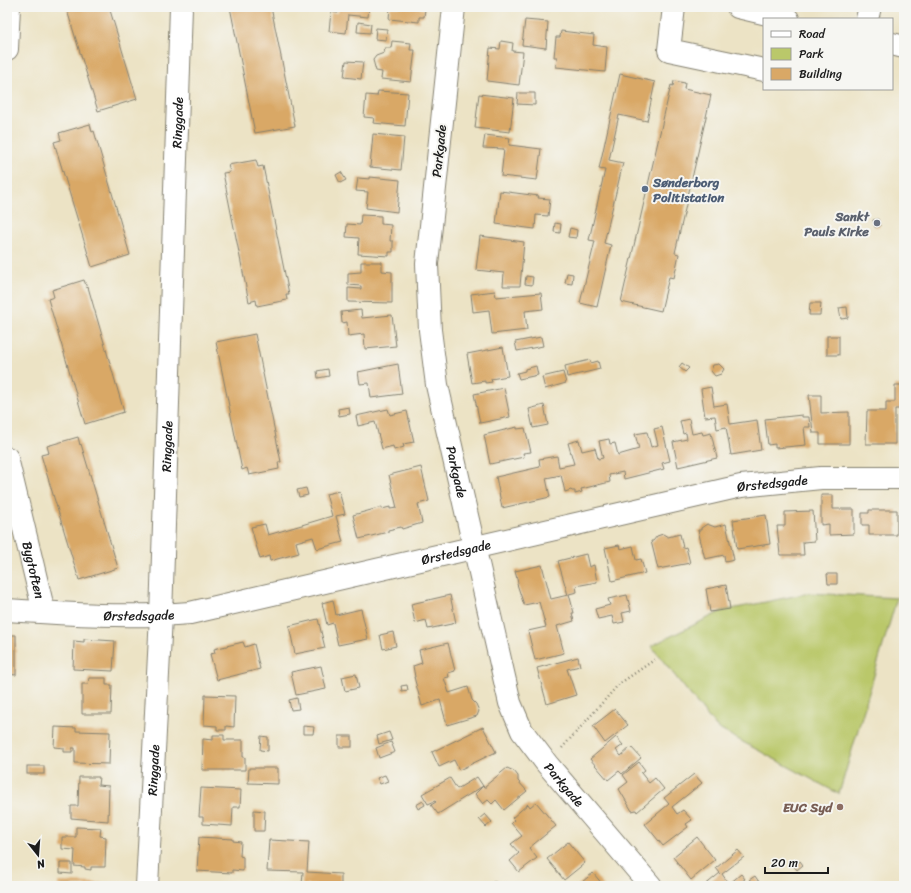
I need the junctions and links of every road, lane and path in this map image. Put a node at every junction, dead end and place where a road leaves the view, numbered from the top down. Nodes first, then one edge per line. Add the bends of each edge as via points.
1 (9, 7) edge
2 (181, 7) edge
3 (454, 7) edge
4 (674, 7) edge
5 (738, 7) edge
6 (870, 7) edge
7 (784, 18) edge
8 (867, 18) edge
9 (893, 44) edge
10 (904, 47) edge
11 (7, 49) edge
12 (763, 70) edge
13 (7, 458) edge
14 (904, 478) edge
15 (475, 548) junction
16 (7, 610) edge
17 (44, 612) junction
18 (161, 616) junction
19 (658, 658) dead end
20 (547, 764) junction
21 (147, 886) edge
22 (651, 886) edge

1 - 11 street
2 - 18 street, Ringgade
3 - 15 street, Parkgade via 427,264 430,330 437,385
4 - 12 street via 669,50
5 - 7 street
6 - 8 street
9 - 10 street
13 - 17 street, Bygtoften
14 - 15 street, Ørstedsgade via 821,478 741,486
15 - 18 street, Ørstedsgade via 190,613
15 - 20 street, Parkgade via 510,703 522,731
16 - 17 street, Ørstedsgade
17 - 18 street, Ørstedsgade
18 - 21 street, Ringgade
19 - 20 path via 620,684
20 - 22 street, Parkgade

